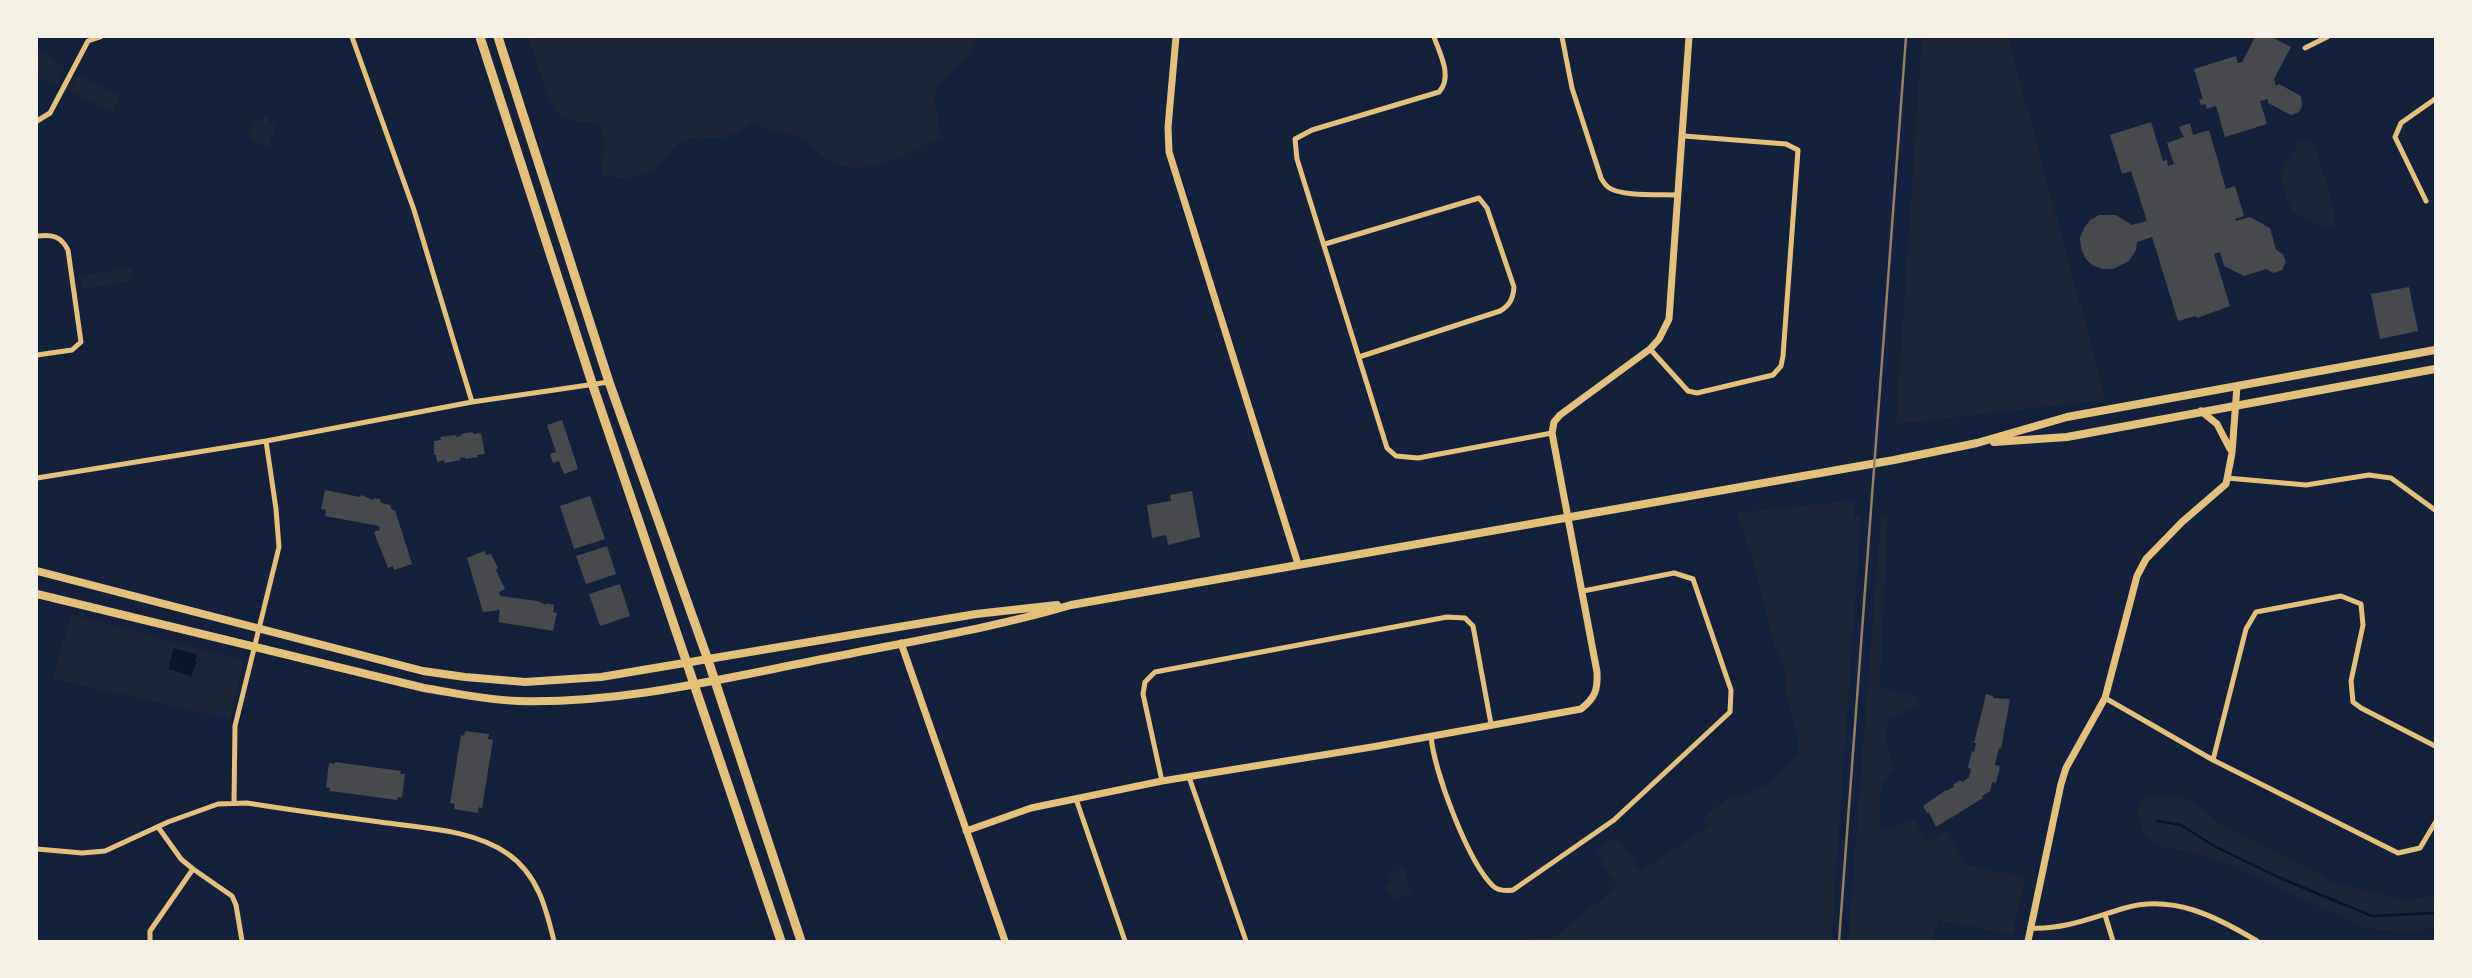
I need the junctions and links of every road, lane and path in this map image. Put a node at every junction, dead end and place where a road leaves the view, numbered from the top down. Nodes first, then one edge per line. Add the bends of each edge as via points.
1 (100, 37) edge
2 (352, 37) edge
3 (480, 37) edge
4 (498, 37) edge
5 (1176, 37) edge
6 (1434, 37) edge
7 (1562, 37) edge
8 (1689, 37) edge
9 (2327, 37) edge
10 (2305, 48) dead end
11 (2435, 99) edge
12 (37, 121) edge
13 (1684, 136) junction
14 (1678, 195) junction
15 (2426, 201) dead end
16 (37, 236) edge
17 (1325, 244) junction
18 (1650, 349) junction
19 (2435, 350) edge
20 (37, 355) edge
21 (1359, 357) junction
22 (2435, 369) edge
23 (609, 382) junction
24 (593, 386) junction
25 (2237, 386) junction
26 (472, 402) junction
27 (2234, 406) junction
28 (2202, 411) junction
29 (1552, 433) junction
30 (266, 441) junction
31 (1977, 443) junction
32 (2232, 453) junction
33 (37, 478) edge
34 (2227, 478) junction
35 (2435, 510) edge
36 (1569, 516) junction
37 (1298, 564) junction
38 (37, 571) edge
39 (1583, 591) junction
40 (37, 594) edge
41 (1071, 604) junction
42 (259, 628) junction
43 (901, 643) junction
44 (254, 648) junction
45 (708, 660) junction
46 (685, 664) junction
47 (714, 680) junction
48 (693, 684) junction
49 (2105, 698) junction
50 (1491, 724) junction
51 (1431, 736) junction
52 (2435, 747) edge
53 (2213, 760) junction
54 (1189, 777) junction
55 (1162, 781) junction
56 (1076, 799) junction
57 (234, 803) junction
58 (2435, 823) edge
59 (158, 827) junction
60 (966, 831) junction
61 (37, 849) edge
62 (193, 869) junction
63 (2105, 915) junction
64 (2030, 928) junction
65 (150, 941) edge
66 (243, 941) edge
67 (554, 941) edge
68 (781, 941) edge
69 (801, 941) edge
70 (1005, 941) edge
71 (1125, 941) edge
72 (1246, 941) edge
73 (2028, 941) edge
74 (2113, 941) edge
75 (2257, 941) edge

1 - 12 street via 88,41 50,113
2 - 26 street via 421,234
3 - 24 main road
4 - 23 main road
5 - 37 street via 1169,152
6 - 17 street via 1445,69 1446,81 1439,92 1312,130 1296,139 1297,159
7 - 14 street via 1572,88 1606,185 1626,192
8 - 13 street
9 - 10 street
11 - 15 street via 2402,123 2395,137
13 - 14 street
13 - 18 street via 1786,144 1798,150 1783,356 1773,374 1697,393 1688,391
14 - 18 street via 1669,319
16 - 20 street via 55,236 68,250 81,342 72,350
17 - 21 street
17 - 21 street via 1479,198 1487,208 1514,287 1508,306 1500,311
18 - 29 street via 1560,415
19 - 25 main road
21 - 29 street via 1387,448 1396,456 1418,458
22 - 27 main road
23 - 24 street
23 - 45 main road
24 - 26 street
24 - 46 main road
25 - 27 street
25 - 31 main road via 2067,417
26 - 30 street
27 - 28 main road
27 - 32 street
28 - 31 main road via 2067,437
28 - 32 street via 2217,424
29 - 36 street
30 - 33 street
30 - 42 street via 279,547
31 - 36 main road
32 - 34 street
34 - 35 street via 2306,485 2369,475 2391,478
34 - 49 street via 2224,488 2146,559 2137,576
36 - 37 main road
36 - 39 street
37 - 41 main road
38 - 42 main road
39 - 50 street via 1597,672 1596,694 1581,709
39 - 51 street via 1674,573 1693,579 1731,690 1730,712 1614,820 1513,890 1503,891 1494,887 1464,843
40 - 44 main road
41 - 43 main road via 1027,618
41 - 45 main road via 976,614
42 - 44 street
42 - 46 main road via 423,671 477,678 561,681
43 - 47 main road
43 - 60 street
44 - 48 main road via 424,688 517,701 588,699
44 - 57 street via 235,726
45 - 46 main road
45 - 47 main road
46 - 48 main road
47 - 48 main road
47 - 69 main road
48 - 68 main road
49 - 53 street
49 - 64 street via 2066,768
50 - 51 street
50 - 55 street via 1472,626 1465,618 1447,617 1156,671 1145,682 1143,694
51 - 54 street
52 - 53 street via 2353,702 2351,681 2363,625 2361,604 2341,596 2256,612 2246,629
53 - 58 street via 2398,853 2420,848
54 - 55 street
54 - 72 street
55 - 56 street
56 - 60 street via 1031,808
56 - 71 street
57 - 59 street via 218,803
57 - 67 street via 433,830 491,843 510,855 535,882
59 - 61 street via 105,851
59 - 62 street
60 - 70 street
62 - 65 street via 150,931
62 - 66 street via 232,896
63 - 64 street via 2050,929
63 - 74 street
63 - 75 street via 2149,904 2190,908 2211,914
64 - 73 street

